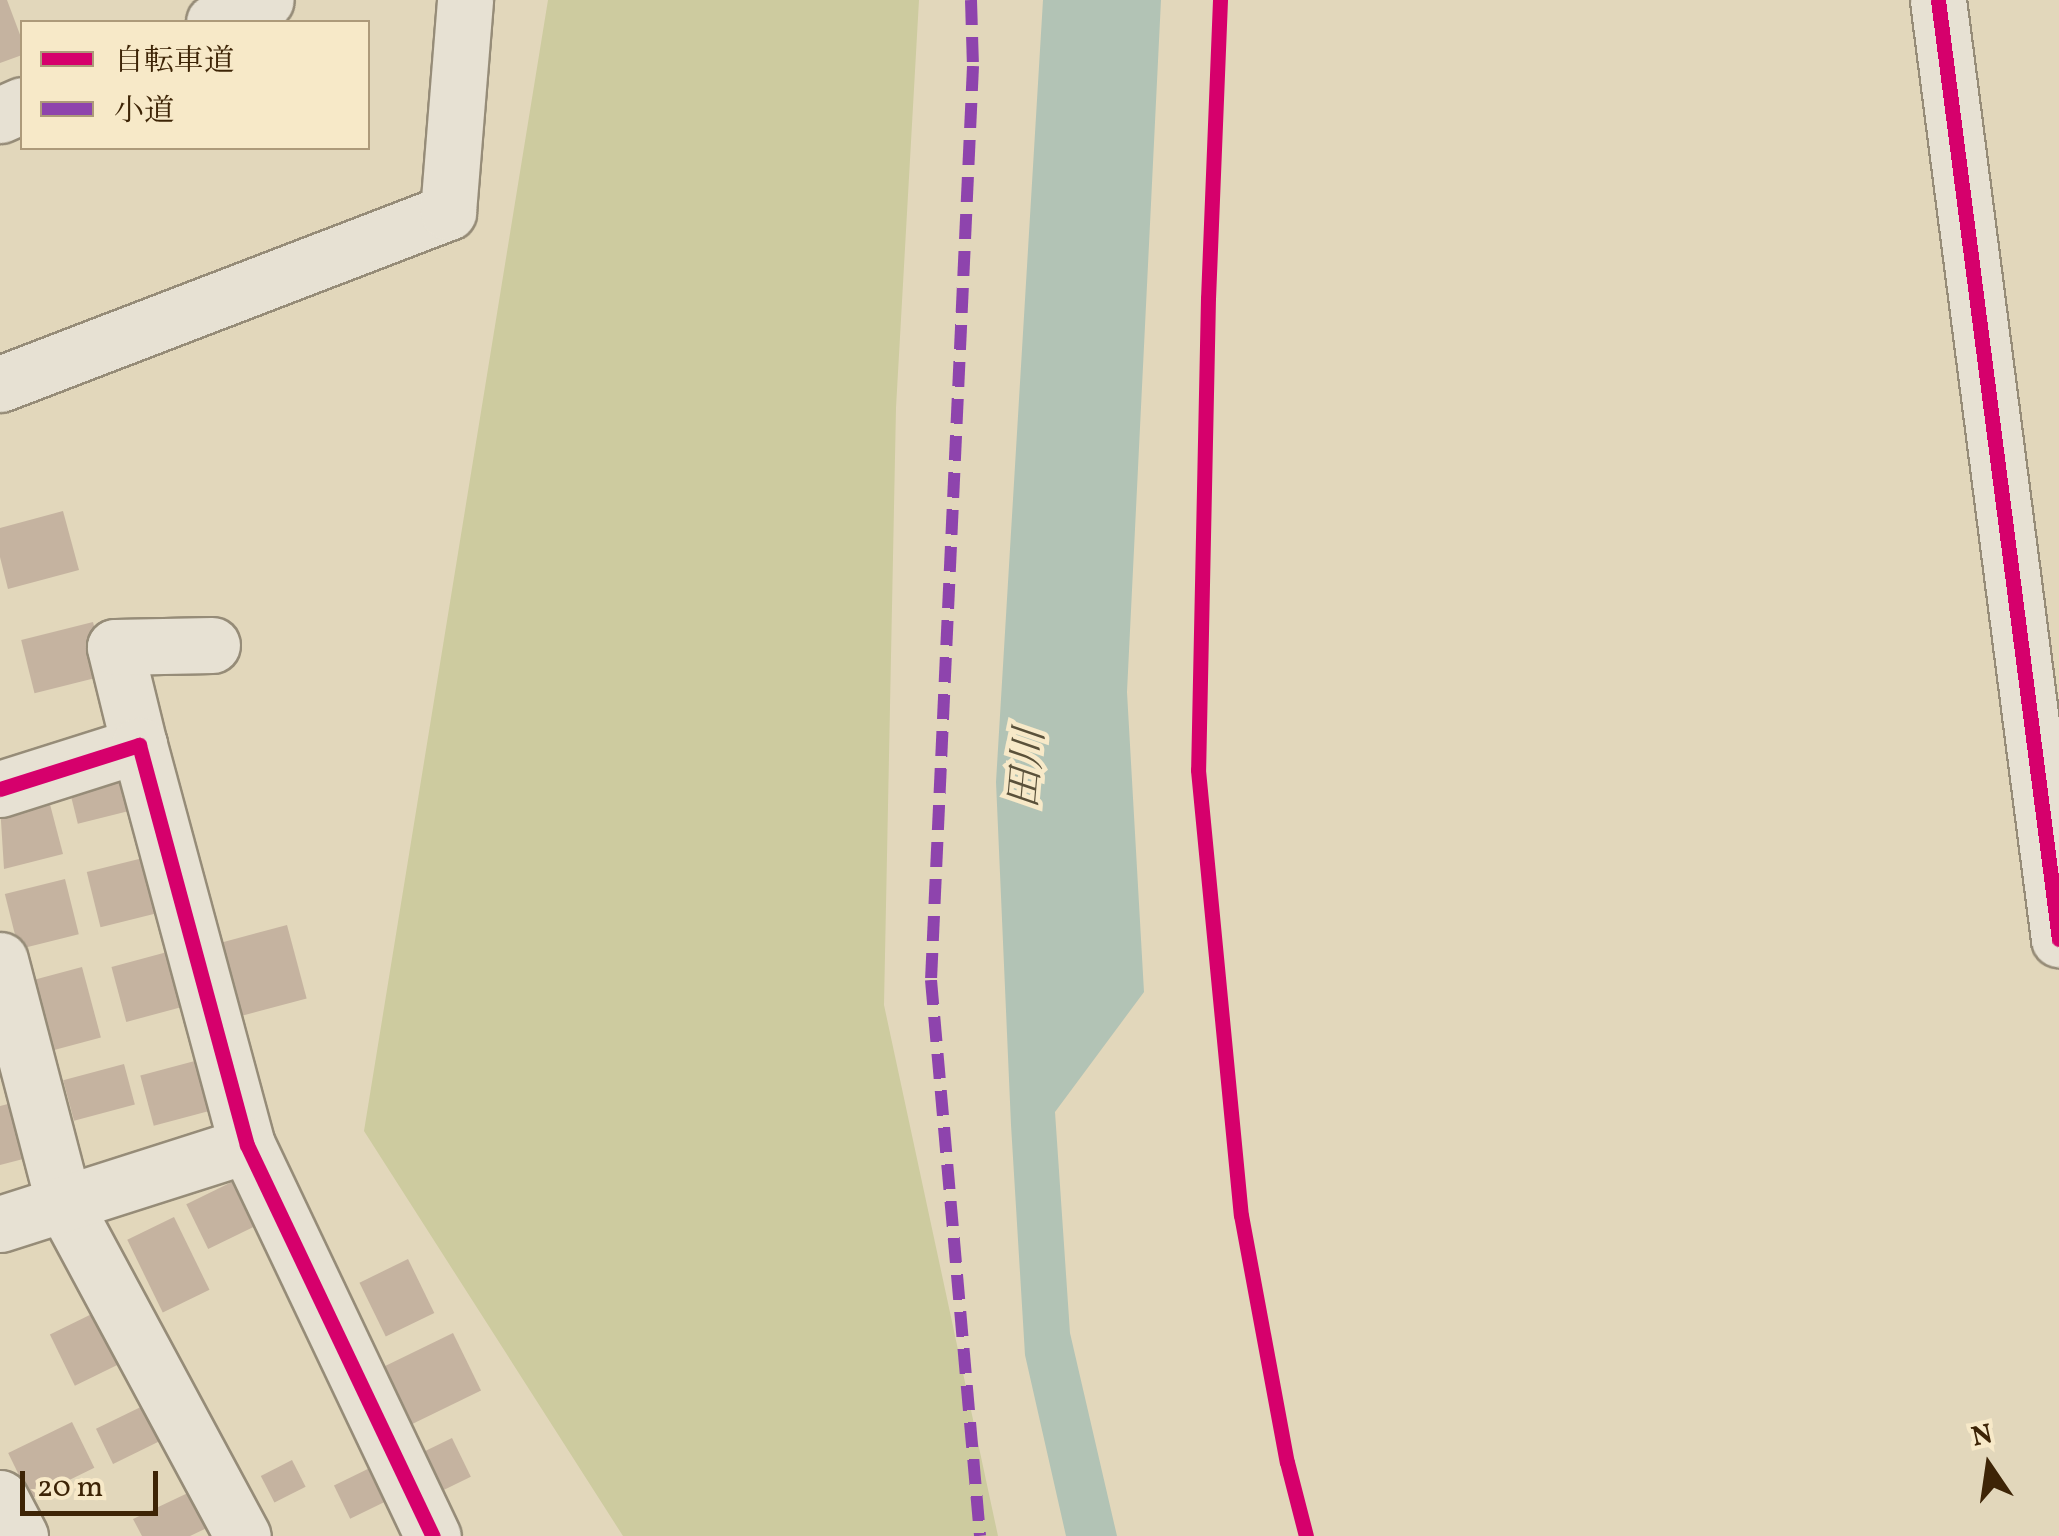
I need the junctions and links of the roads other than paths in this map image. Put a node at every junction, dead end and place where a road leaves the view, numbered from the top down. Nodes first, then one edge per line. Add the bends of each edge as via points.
1 (266, 0) edge
2 (465, 0) edge
3 (1938, 0) edge
4 (219, 20) edge
5 (0, 384) edge
6 (212, 645) dead end
7 (140, 745) junction
8 (0, 789) edge
9 (2058, 931) edge
10 (2059, 939) edge
11 (0, 960) edge
12 (248, 1145) junction
13 (64, 1204) junction
14 (0, 1224) edge
15 (0, 1498) edge
16 (428, 1535) edge
17 (20, 1536) edge
18 (243, 1536) edge

1 - 4 street
2 - 5 street via 448,212
3 - 9 street
6 - 7 street via 115,647
7 - 8 street
7 - 12 street
9 - 10 street
11 - 13 street
12 - 13 street
12 - 16 street
13 - 14 street
13 - 18 street
15 - 17 street

